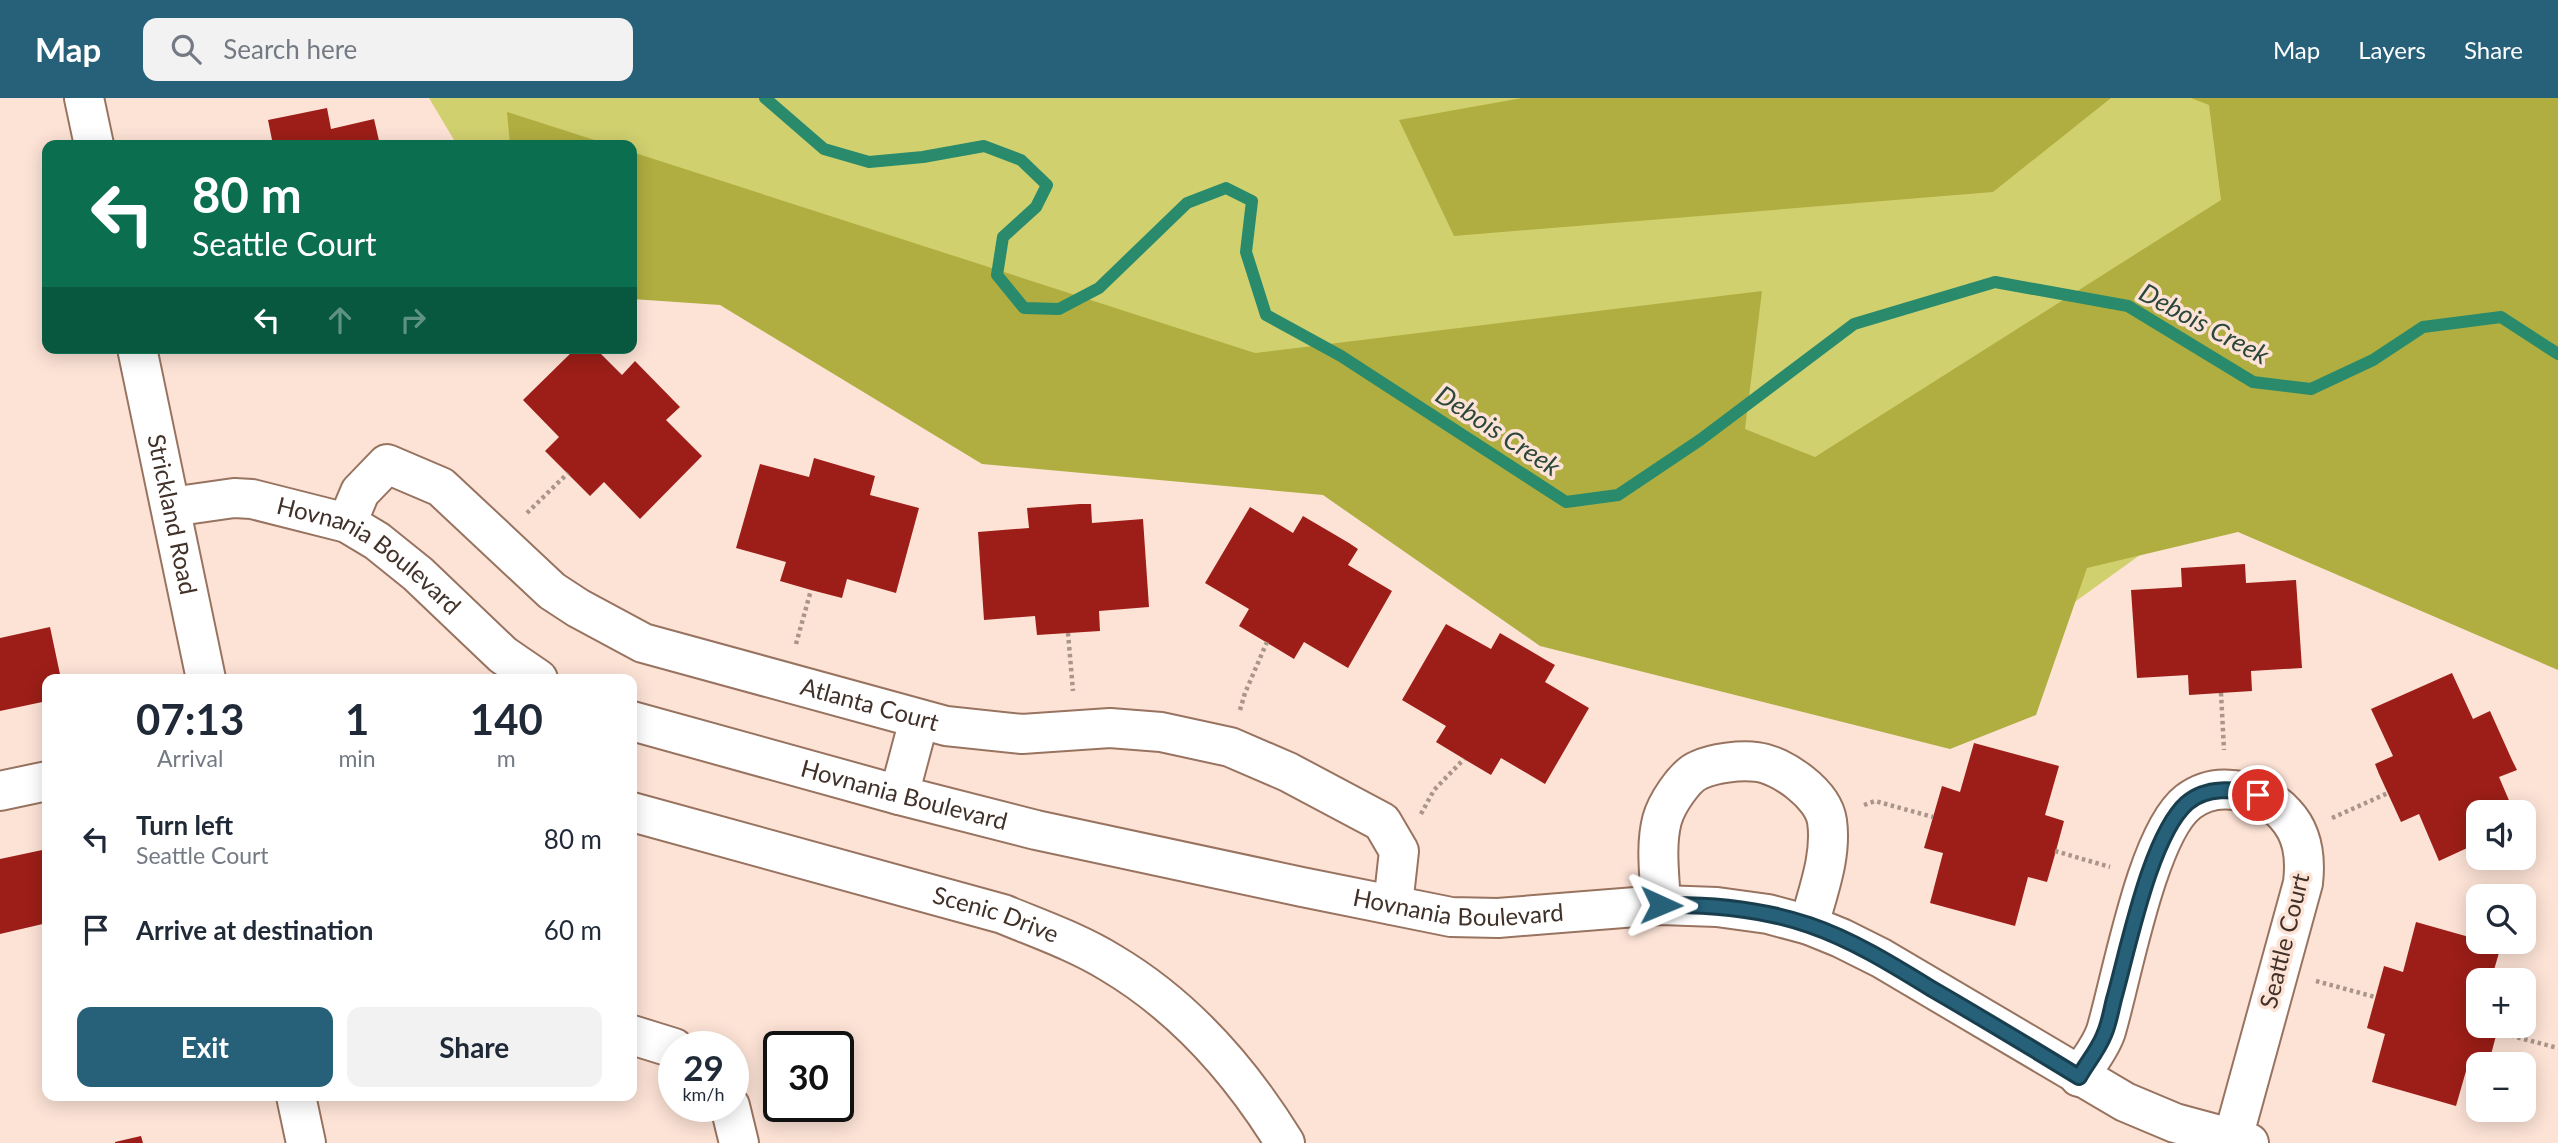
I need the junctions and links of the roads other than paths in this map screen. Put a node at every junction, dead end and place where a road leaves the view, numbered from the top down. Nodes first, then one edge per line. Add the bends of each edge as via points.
1 (84, 98) edge
2 (93, 140) edge
3 (138, 354) edge
4 (171, 507) junction
5 (347, 523) junction
6 (205, 674) edge
7 (531, 674) edge
8 (919, 720) junction
9 (637, 722) edge
10 (42, 782) edge
11 (0, 791) edge
12 (899, 795) junction
13 (637, 813) edge
14 (1393, 905) junction
15 (1661, 905) junction
16 (1809, 925) junction
17 (637, 1037) edge
18 (658, 1043) edge
19 (2079, 1077) junction
20 (297, 1101) edge
21 (734, 1122) edge
22 (2241, 1141) edge
23 (306, 1143) edge
24 (739, 1143) edge
25 (1285, 1143) edge

1 - 2 street
3 - 4 street, Strickland Road
4 - 5 street, Hovnania Boulevard via 252,499
4 - 6 street, Strickland Road
5 - 7 street, Hovnania Boulevard via 377,541
5 - 8 street, Atlanta Court via 360,492 387,464 441,487 552,591 643,643
8 - 12 street
8 - 14 street, Atlanta Court via 1022,734 1110,728 1161,732 1230,747 1382,822 1399,851
9 - 12 street, Hovnania Boulevard
10 - 11 street
12 - 14 street, Hovnania Boulevard via 1035,830
13 - 25 street, Scenic Drive via 1003,914 1061,937 1111,963 1189,1020 1227,1060
14 - 15 street, Hovnania Boulevard via 1451,917 1498,918
15 - 16 street, Hovnania Boulevard via 1717,907
15 - 16 street via 1662,820 1674,793 1697,770 1758,762 1795,778 1816,798 1826,819 1827,858
16 - 19 street, Hovnania Boulevard via 1881,958
17 - 18 street
19 - 22 street, Hovnania Boulevard via 2175,1123
19 - 22 street, Seattle Court via 2105,1034 2148,877 2173,820 2187,803 2205,792 2227,789 2258,795 2272,801 2295,827 2304,849 2305,870
20 - 23 street
21 - 24 street

